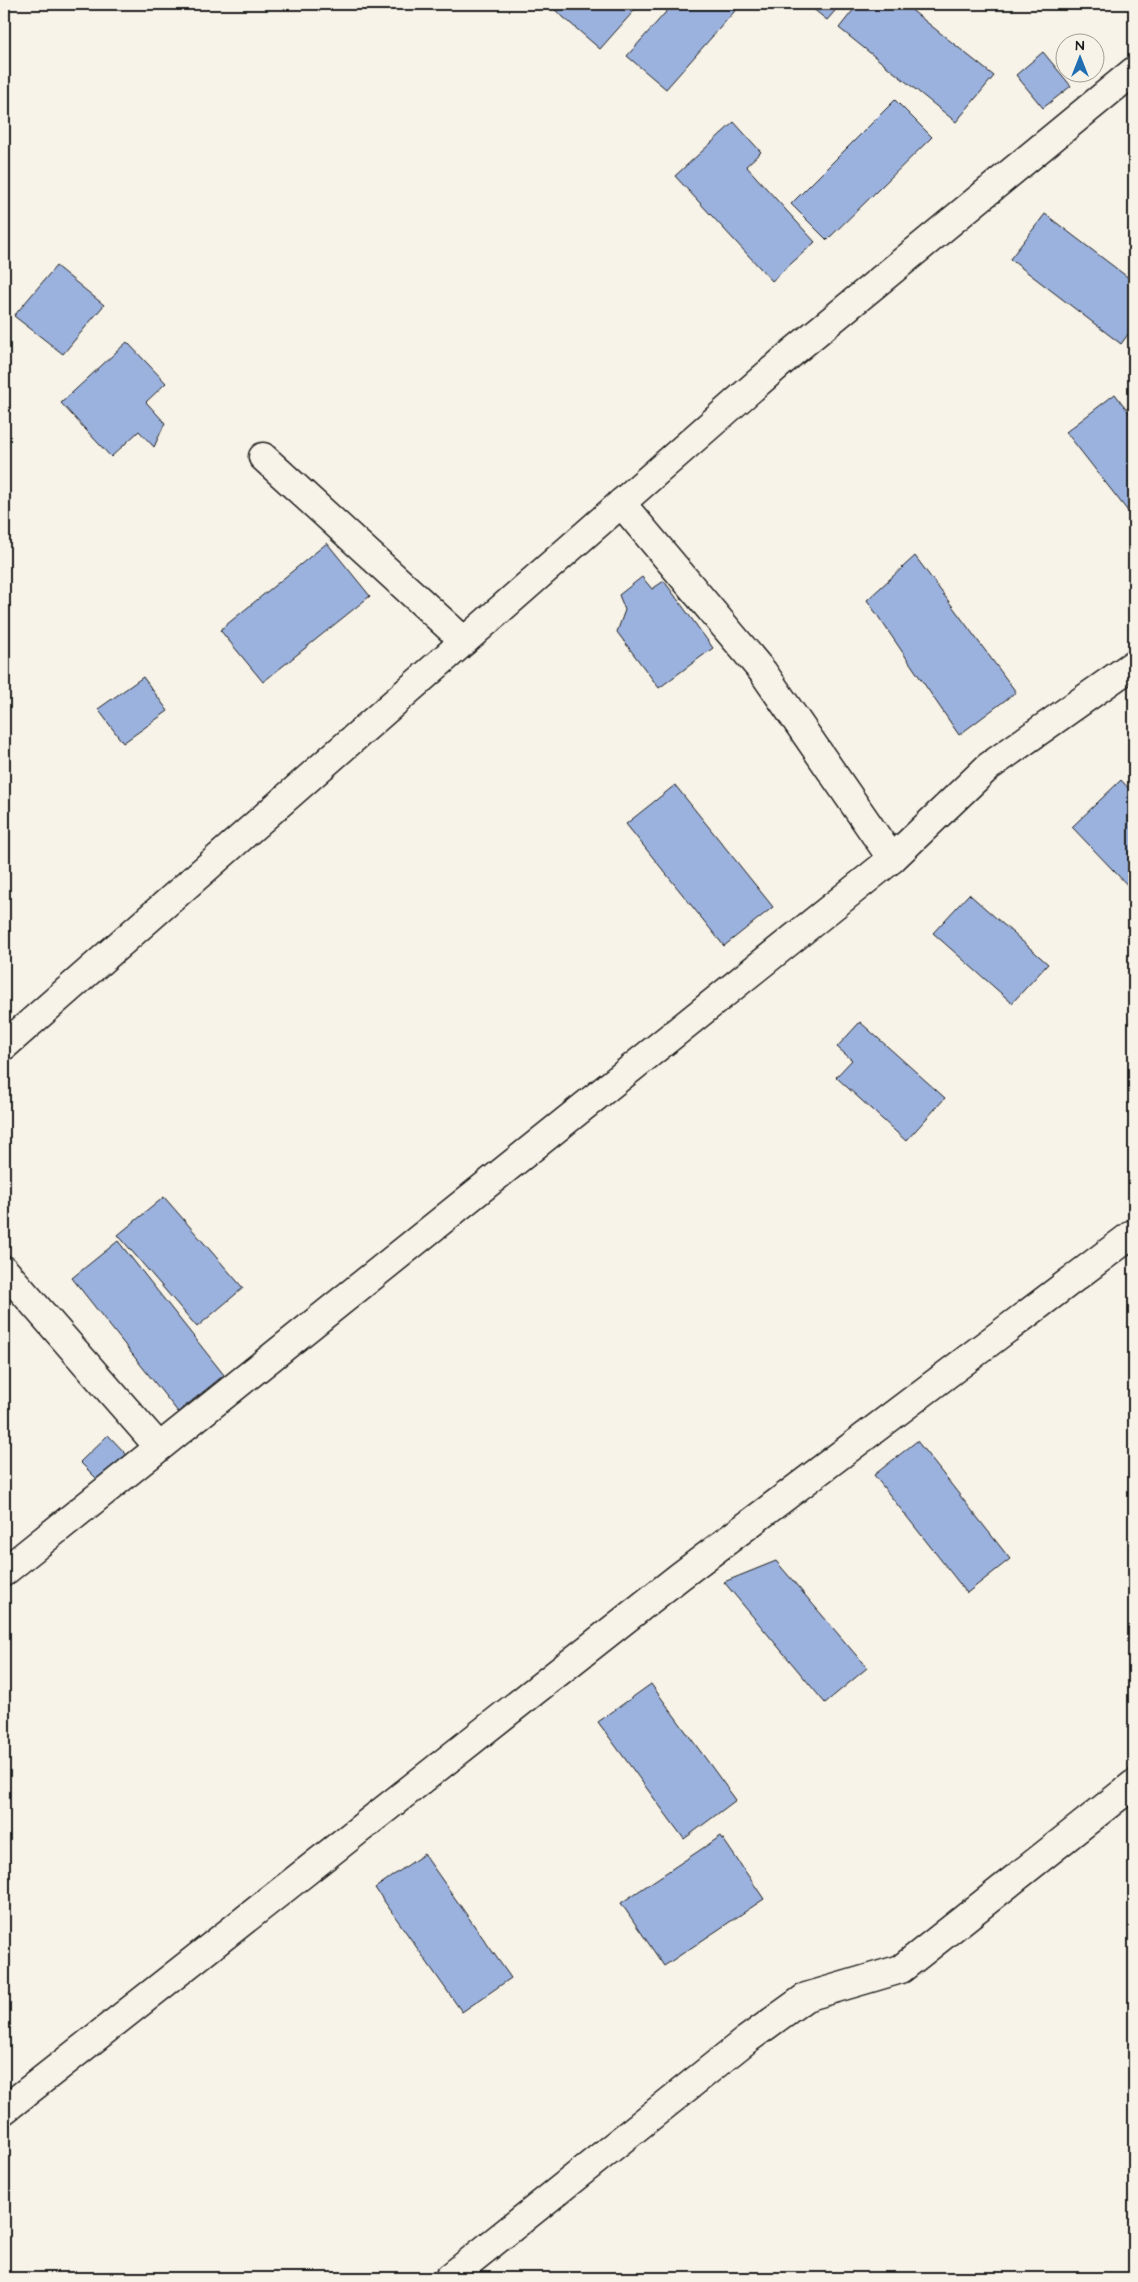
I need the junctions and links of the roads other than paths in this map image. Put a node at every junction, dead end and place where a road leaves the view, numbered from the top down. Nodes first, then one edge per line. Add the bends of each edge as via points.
1 (1134, 71) edge
2 (263, 457) dead end
3 (621, 503) junction
4 (464, 641) junction
5 (1134, 664) edge
6 (892, 859) junction
7 (4, 1046) edge
8 (1134, 1233) edge
9 (4, 1270) edge
10 (159, 1447) junction
11 (4, 1572) edge
12 (1134, 1784) edge
13 (4, 2110) edge
14 (449, 2278) edge

1 - 3 street via 793,352
2 - 4 street
3 - 4 street
3 - 6 street via 763,672
4 - 7 street
5 - 6 street via 988,767
6 - 10 street
8 - 13 street via 679,1577
9 - 10 street
10 - 11 street
12 - 14 street via 901,1969 806,1997 745,2041

